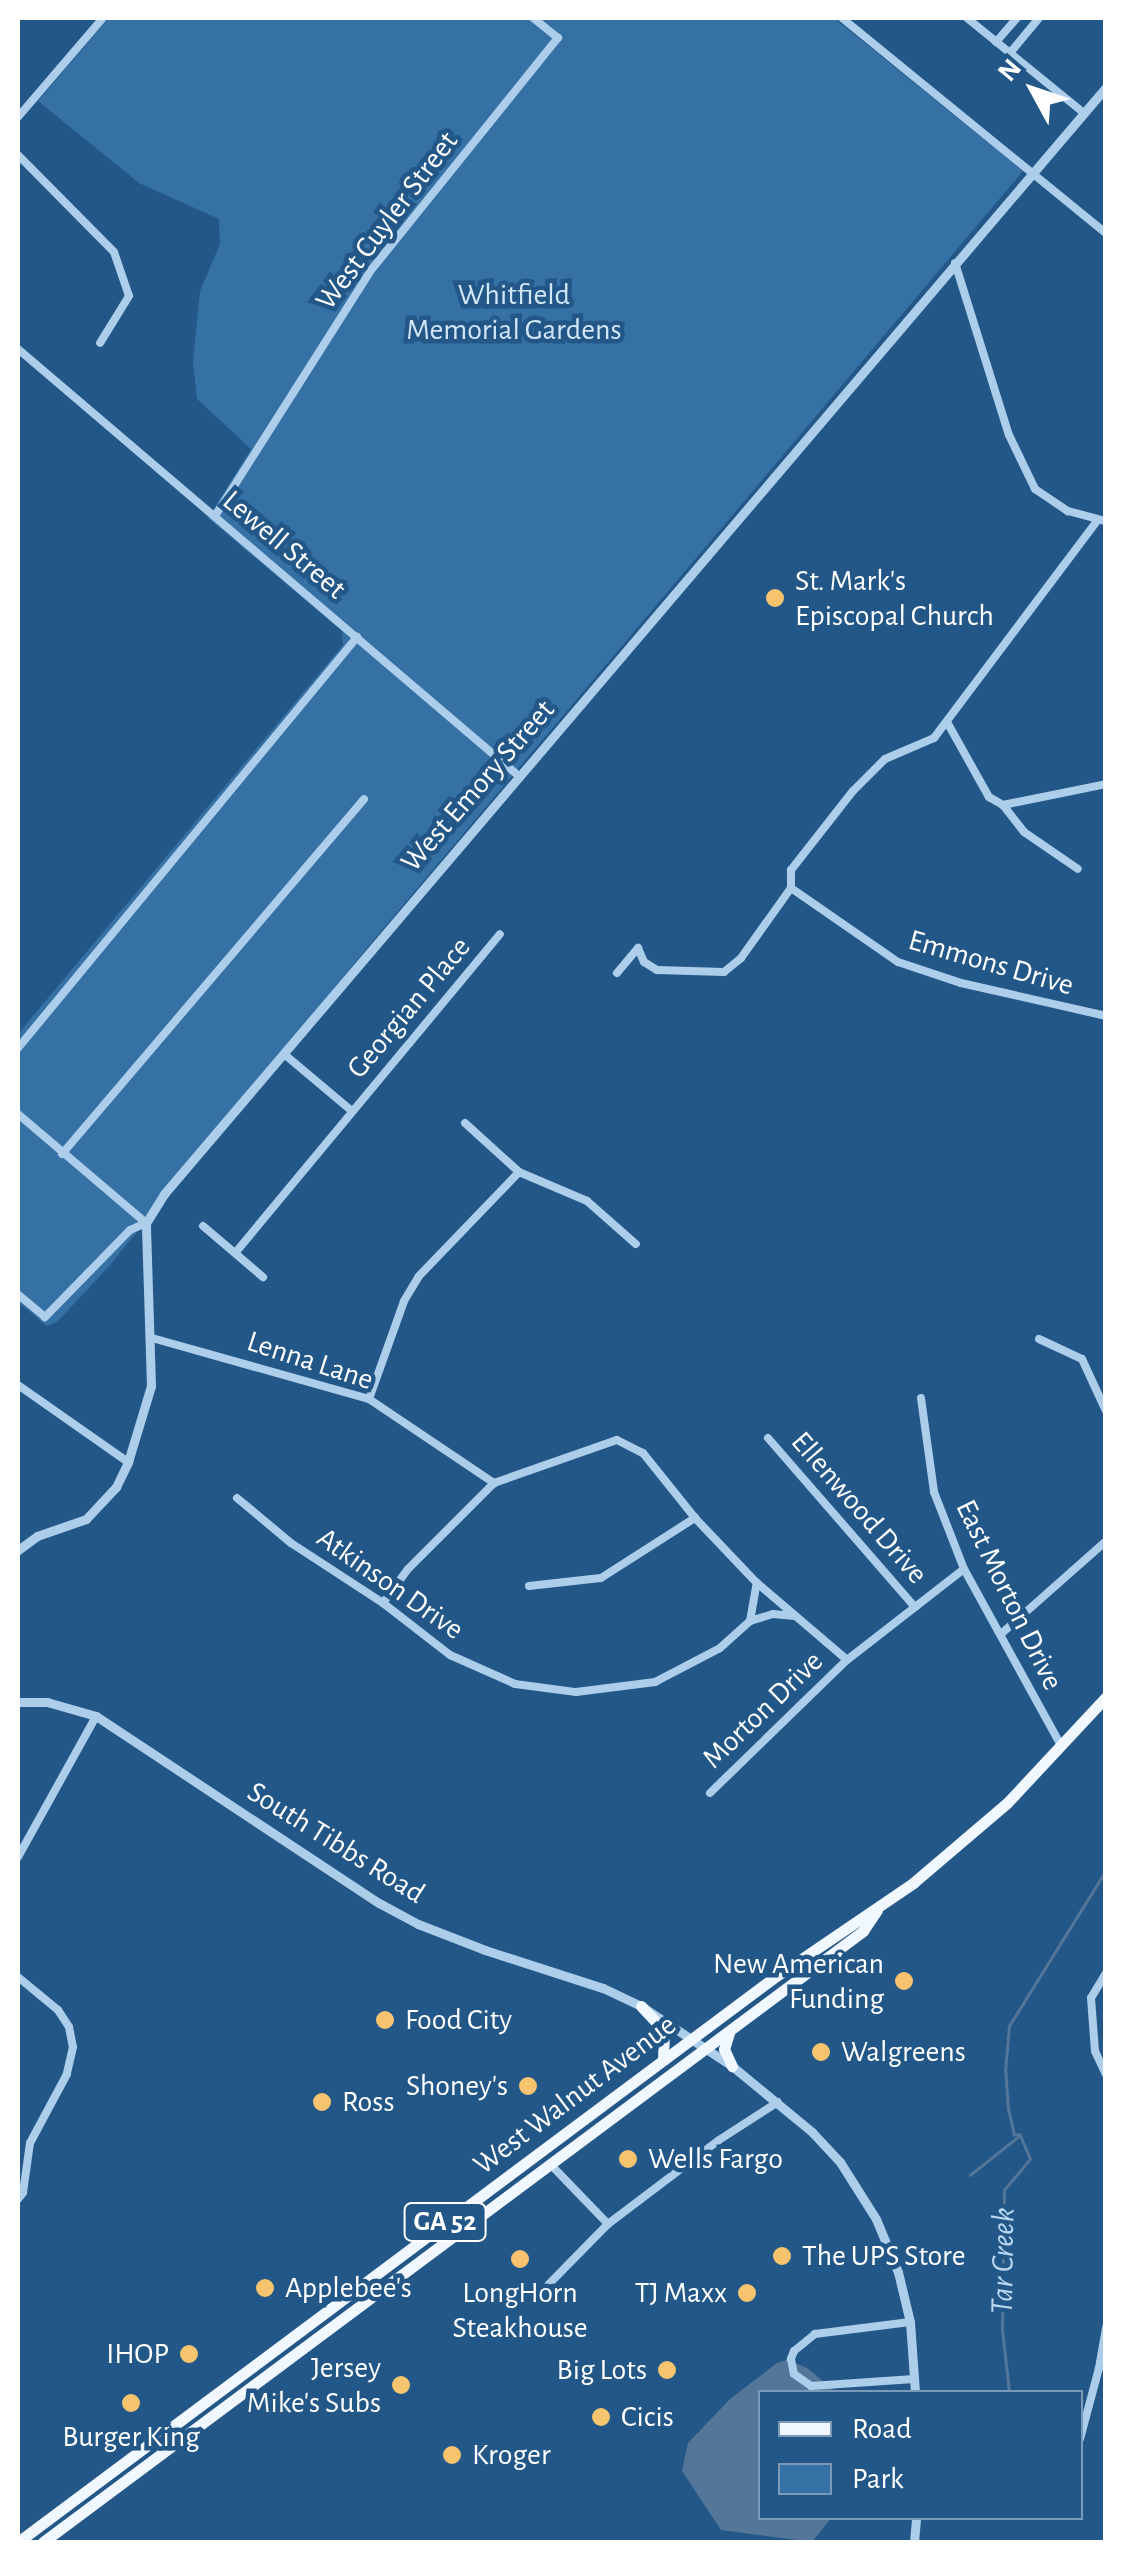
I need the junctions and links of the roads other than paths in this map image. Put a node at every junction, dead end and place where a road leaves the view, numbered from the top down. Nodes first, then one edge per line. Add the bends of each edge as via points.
1 (103, 18) edge
2 (533, 18) edge
3 (842, 18) edge
4 (967, 18) edge
5 (1016, 18) edge
6 (1039, 18) edge
7 (996, 42) junction
8 (1010, 53) junction
9 (1106, 87) edge
10 (1084, 113) junction
11 (18, 117) edge
12 (18, 155) edge
13 (1033, 173) junction
14 (1106, 218) edge
15 (1102, 230) edge
16 (955, 263) junction
17 (100, 342) dead end
18 (18, 349) edge
19 (214, 516) junction
20 (1101, 521) edge
21 (357, 637) junction
22 (947, 722) junction
23 (520, 777) junction
24 (1106, 784) edge
25 (364, 799) dead end
26 (1003, 804) junction
27 (1078, 870) dead end
28 (791, 888) junction
29 (500, 934) dead end
30 (616, 973) dead end
31 (1106, 1016) edge
32 (18, 1048) edge
33 (284, 1054) junction
34 (352, 1111) junction
35 (18, 1114) edge
36 (465, 1124) dead end
37 (62, 1154) junction
38 (519, 1172) junction
39 (146, 1223) junction
40 (203, 1226) dead end
41 (636, 1244) dead end
42 (236, 1252) junction
43 (262, 1277) dead end
44 (18, 1294) edge
45 (152, 1338) junction
46 (1039, 1339) dead end
47 (18, 1386) edge
48 (921, 1398) dead end
49 (369, 1399) junction
50 (1106, 1411) edge
51 (768, 1438) dead end
52 (128, 1462) junction
53 (494, 1483) junction
54 (237, 1498) dead end
55 (695, 1518) junction
56 (1106, 1541) edge
57 (18, 1550) edge
58 (964, 1569) junction
59 (758, 1583) junction
60 (529, 1586) dead end
61 (383, 1603) junction
62 (915, 1607) junction
63 (796, 1616) junction
64 (750, 1620) junction
65 (1001, 1634) junction
66 (848, 1660) junction
67 (1106, 1698) edge
68 (18, 1702) edge
69 (96, 1716) junction
70 (1062, 1747) junction
71 (710, 1793) dead end
72 (18, 1857) edge
73 (877, 1910) junction
74 (1106, 1973) edge
75 (18, 1977) edge
76 (641, 2006) junction
77 (730, 2030) junction
78 (692, 2039) junction
79 (706, 2048) junction
80 (664, 2060) junction
81 (732, 2066) junction
82 (1106, 2075) edge
83 (778, 2102) junction
84 (550, 2164) junction
85 (18, 2199) edge
86 (608, 2224) junction
87 (548, 2285) dead end
88 (910, 2322) junction
89 (1106, 2328) edge
90 (1102, 2365) edge
91 (914, 2379) junction
92 (915, 2390) edge
93 (1083, 2429) edge
94 (50, 2518) junction
95 (61, 2529) junction
96 (18, 2542) edge
97 (43, 2542) edge

1 - 11 street
2 - 19 street, West Cuyler Street via 558,38 372,269
3 - 13 street
4 - 7 street
5 - 7 street
6 - 8 street
7 - 8 street
8 - 10 street
9 - 10 street, West Emory Street
10 - 13 street, West Emory Street
12 - 17 street via 114,252 129,296
13 - 15 street
13 - 16 street, West Emory Street
14 - 15 street
16 - 20 street via 1009,435 1035,489
16 - 23 street, West Emory Street
18 - 19 street, Lewell Street
19 - 21 street, Lewell Street
20 - 22 street
21 - 23 street, Lewell Street
21 - 32 street
22 - 26 street via 989,797
22 - 28 street via 934,738 885,759 853,791 791,870
23 - 33 street, West Emory Street
24 - 26 street
25 - 37 street
26 - 27 street via 1024,832
28 - 30 street via 724,972 657,970 638,948
28 - 31 street, Emmons Drive via 888,956 932,975
29 - 34 street, Georgian Place
33 - 34 street, Georgian Place
33 - 39 street, West Emory Street
34 - 42 street, Georgian Place
35 - 37 street
36 - 38 street
37 - 39 street
38 - 41 street via 587,1201
38 - 49 street via 420,1276 404,1301
39 - 44 street via 130,1230 46,1317
39 - 45 street
40 - 42 street
42 - 43 street
45 - 49 street, Lenna Lane
45 - 52 street via 151,1386
46 - 50 street via 1082,1360
47 - 52 street
48 - 58 street, East Morton Drive via 934,1492
49 - 53 street, Lenna Lane
51 - 62 street, Ellenwood Drive
52 - 57 street via 116,1487 86,1519
53 - 55 street via 617,1440 642,1452
53 - 61 street
54 - 61 street, Atkinson Drive via 291,1543
55 - 59 street
55 - 60 street via 602,1578
56 - 65 street
58 - 62 street, Morton Drive
58 - 65 street, East Morton Drive
59 - 63 street
59 - 64 street
61 - 64 street, Atkinson Drive via 450,1656 514,1684 576,1692 655,1682 720,1648
62 - 66 street, Morton Drive
63 - 64 street
63 - 66 street
65 - 70 street, East Morton Drive
66 - 71 street, Morton Drive
67 - 70 main road, West Walnut Avenue / GA 52
68 - 69 street, South Tibbs Road via 47,1702
69 - 72 street
69 - 76 street, South Tibbs Road via 418,1924
70 - 73 main road, West Walnut Avenue / GA 52 via 978,1830
73 - 77 main road, West Walnut Avenue / GA 52 via 863,1931
73 - 78 main road, West Walnut Avenue / GA 52 via 853,1920
74 - 82 street via 1091,1998 1095,2050
75 - 85 street via 58,2010 73,2047 67,2074 30,2144
76 - 78 street, South Tibbs Road
76 - 80 main road via 664,2031
77 - 79 main road, West Walnut Avenue / GA 52
77 - 81 main road via 724,2050
78 - 79 street, South Tibbs Road
78 - 80 main road, West Walnut Avenue / GA 52
79 - 81 street, South Tibbs Road
79 - 84 main road, West Walnut Avenue / GA 52
80 - 94 main road, West Walnut Avenue / GA 52
81 - 83 street, South Tibbs Road
83 - 86 street
83 - 88 street, South Tibbs Road via 840,2162 876,2219
84 - 86 street
84 - 95 main road, West Walnut Avenue / GA 52
86 - 87 street
88 - 91 street, South Tibbs Road
88 - 91 street via 815,2334 791,2360 794,2374 811,2386
89 - 90 street
90 - 93 street
91 - 92 street, South Tibbs Road
94 - 95 street
94 - 96 main road, West Walnut Avenue / GA 52
95 - 97 main road, West Walnut Avenue / GA 52

